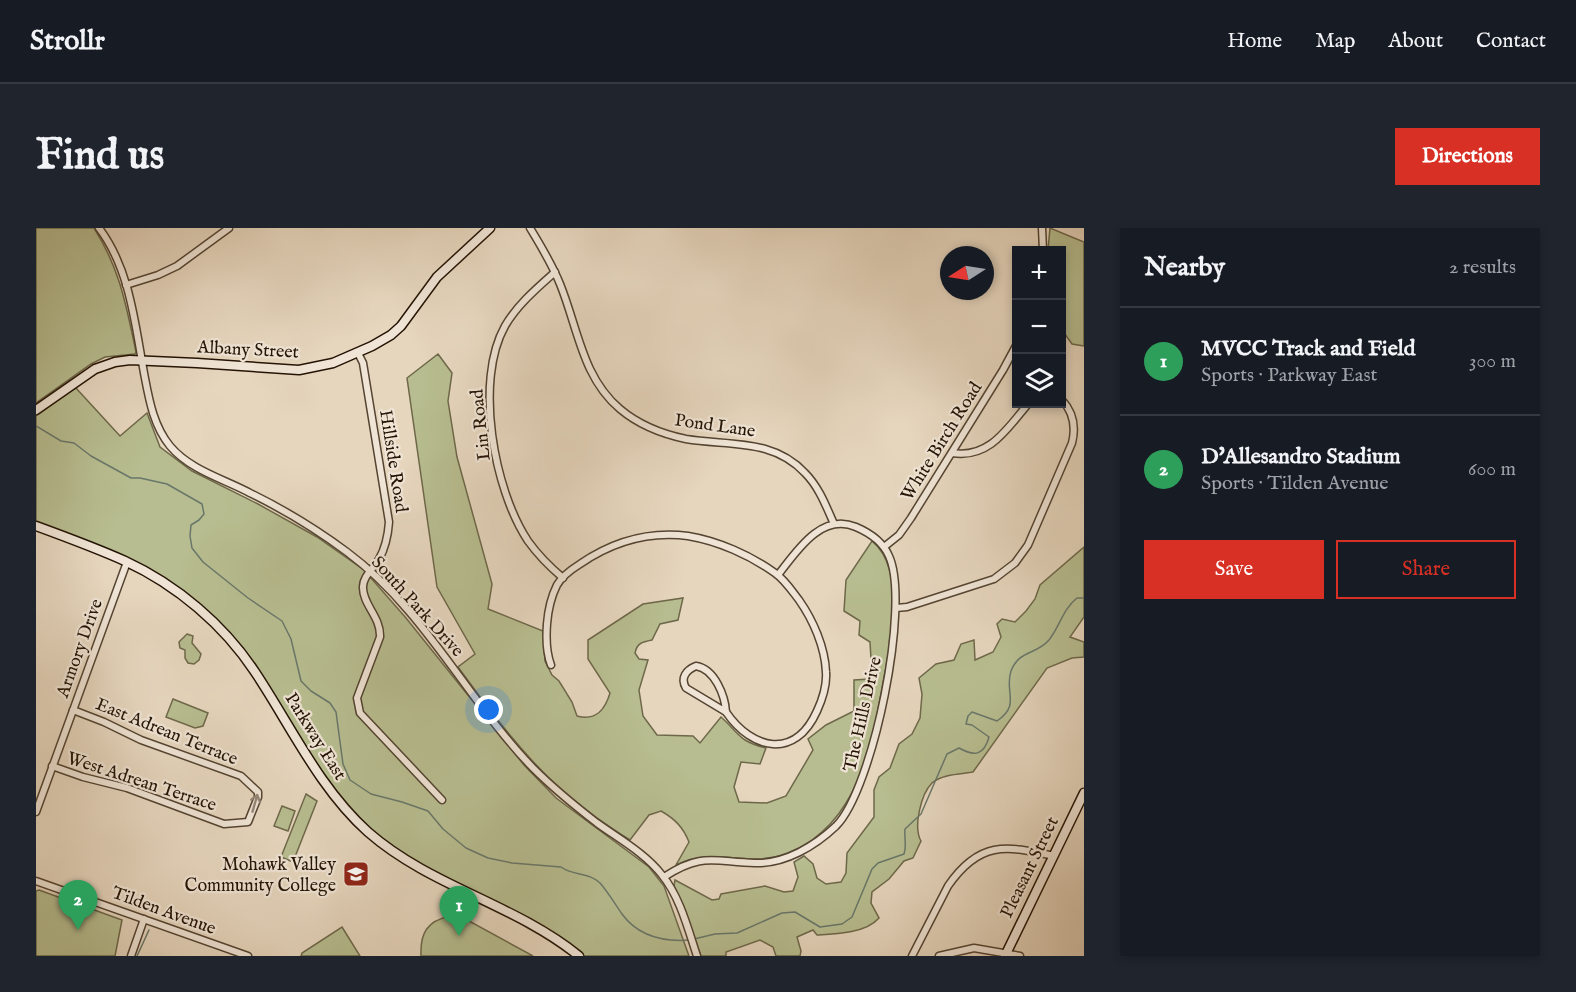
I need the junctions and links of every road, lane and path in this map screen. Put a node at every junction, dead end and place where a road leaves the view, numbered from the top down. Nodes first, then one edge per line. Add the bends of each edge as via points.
1 (99, 228) edge
2 (229, 228) edge
3 (490, 228) edge
4 (530, 228) edge
5 (1042, 228) edge
6 (1043, 246) edge
7 (555, 272) junction
8 (126, 285) junction
9 (358, 353) junction
10 (1012, 353) edge
11 (142, 361) junction
12 (1066, 406) edge
13 (1024, 408) edge
14 (36, 410) edge
15 (952, 453) junction
16 (834, 524) junction
17 (36, 526) edge
18 (884, 547) junction
19 (127, 562) junction
20 (370, 572) junction
21 (778, 576) junction
22 (563, 578) junction
23 (896, 608) junction
24 (551, 665) dead end
25 (73, 710) junction
26 (726, 712) junction
27 (52, 766) junction
28 (249, 782) joint
29 (1084, 793) edge
30 (442, 800) dead end
31 (36, 812) edge
32 (1053, 856) junction
33 (664, 877) junction
34 (36, 881) edge
35 (144, 919) junction
36 (1006, 954) edge
37 (131, 956) edge
38 (248, 956) edge
39 (579, 956) edge
40 (697, 956) edge
41 (912, 956) edge
42 (939, 956) edge
43 (1020, 956) edge

1 - 8 street, South Park Drive
2 - 8 street via 177,266
3 - 9 street, Albany Street via 437,277 401,326
4 - 7 street, Pond Lane
5 - 6 street
7 - 16 street, Pond Lane via 590,372 621,410 665,434 748,444 783,456 808,475
7 - 22 street, Lin Road via 522,303 505,326 492,362 489,391 497,458 514,513 531,545
8 - 11 street, South Park Drive
9 - 11 street, Albany Street via 299,370
9 - 20 street, Hillside Road via 363,363 389,522 385,548
10 - 15 street, White Birch Road
11 - 14 street, Albany Street via 103,365
11 - 20 street, South Park Drive via 153,415 161,433 179,455 311,526
12 - 23 street via 1075,432 1072,443 1023,555 994,579
13 - 15 street via 988,446 971,454
15 - 18 street, White Birch Road via 899,535
16 - 18 street via 866,531
16 - 21 street via 801,546
17 - 19 street, Parkway East
18 - 23 street, The Hills Drive via 892,564
19 - 25 street, Armory Drive
19 - 39 street, Parkway East via 195,606 235,646 330,792 367,831 410,864 528,921
20 - 30 street via 362,588 381,628 357,706
20 - 33 street, South Park Drive via 423,629 534,769
21 - 22 street via 714,543 686,536 656,536 612,545
21 - 26 street via 814,628 826,672 822,699 800,735 781,744 759,742 740,729
22 - 24 street via 548,613
23 - 33 street, The Hills Drive via 888,674 870,759 853,800 836,826 787,858 755,863 707,859 679,867
25 - 27 street, Armory Drive
25 - 28 street, East Adrean Terrace
26 - 26 street via 686,688 685,673 696,666 710,672
27 -> 28 street, West Adrean Terrace via 228,825 249,820 258,797
27 - 31 street, Armory Drive
29 - 32 street, Pleasant Street
32 - 36 street, Pleasant Street
32 - 41 street via 1000,849 973,858 948,886
33 - 40 street, South Park Drive
34 - 35 street, Tilden Avenue
35 - 37 street
35 - 38 street, Tilden Avenue
36 - 42 street via 974,948
36 - 43 street

